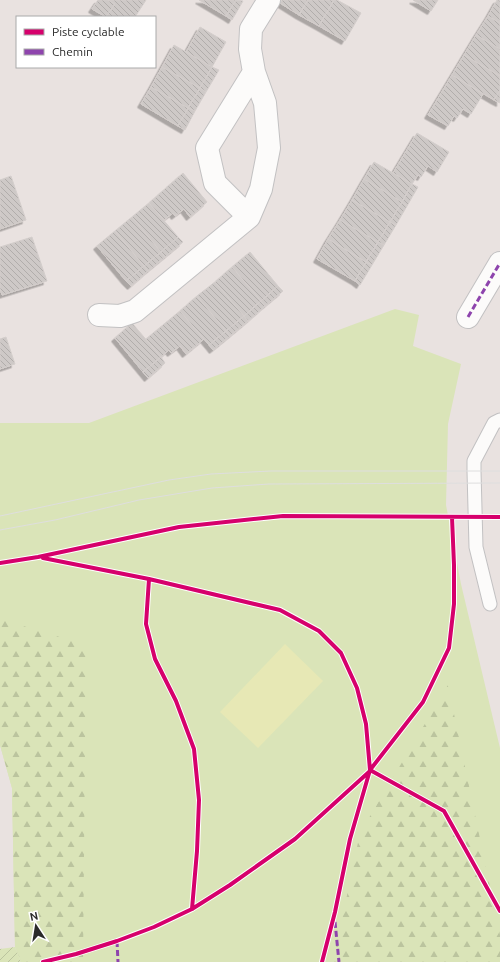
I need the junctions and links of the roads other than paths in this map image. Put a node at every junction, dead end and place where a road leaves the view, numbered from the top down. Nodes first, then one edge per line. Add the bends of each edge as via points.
1 (268, 0) edge
2 (254, 72) junction
3 (249, 217) junction
4 (500, 263) edge
5 (99, 315) dead end
6 (468, 317) dead end
7 (500, 420) edge
8 (490, 604) dead end

1 - 2 street via 251,29 250,49
2 - 3 street via 265,103 269,148 261,189
2 - 3 street via 207,148 215,183
3 - 5 street via 135,311 120,316
4 - 6 street
7 - 8 lane via 494,424 474,461 476,547

